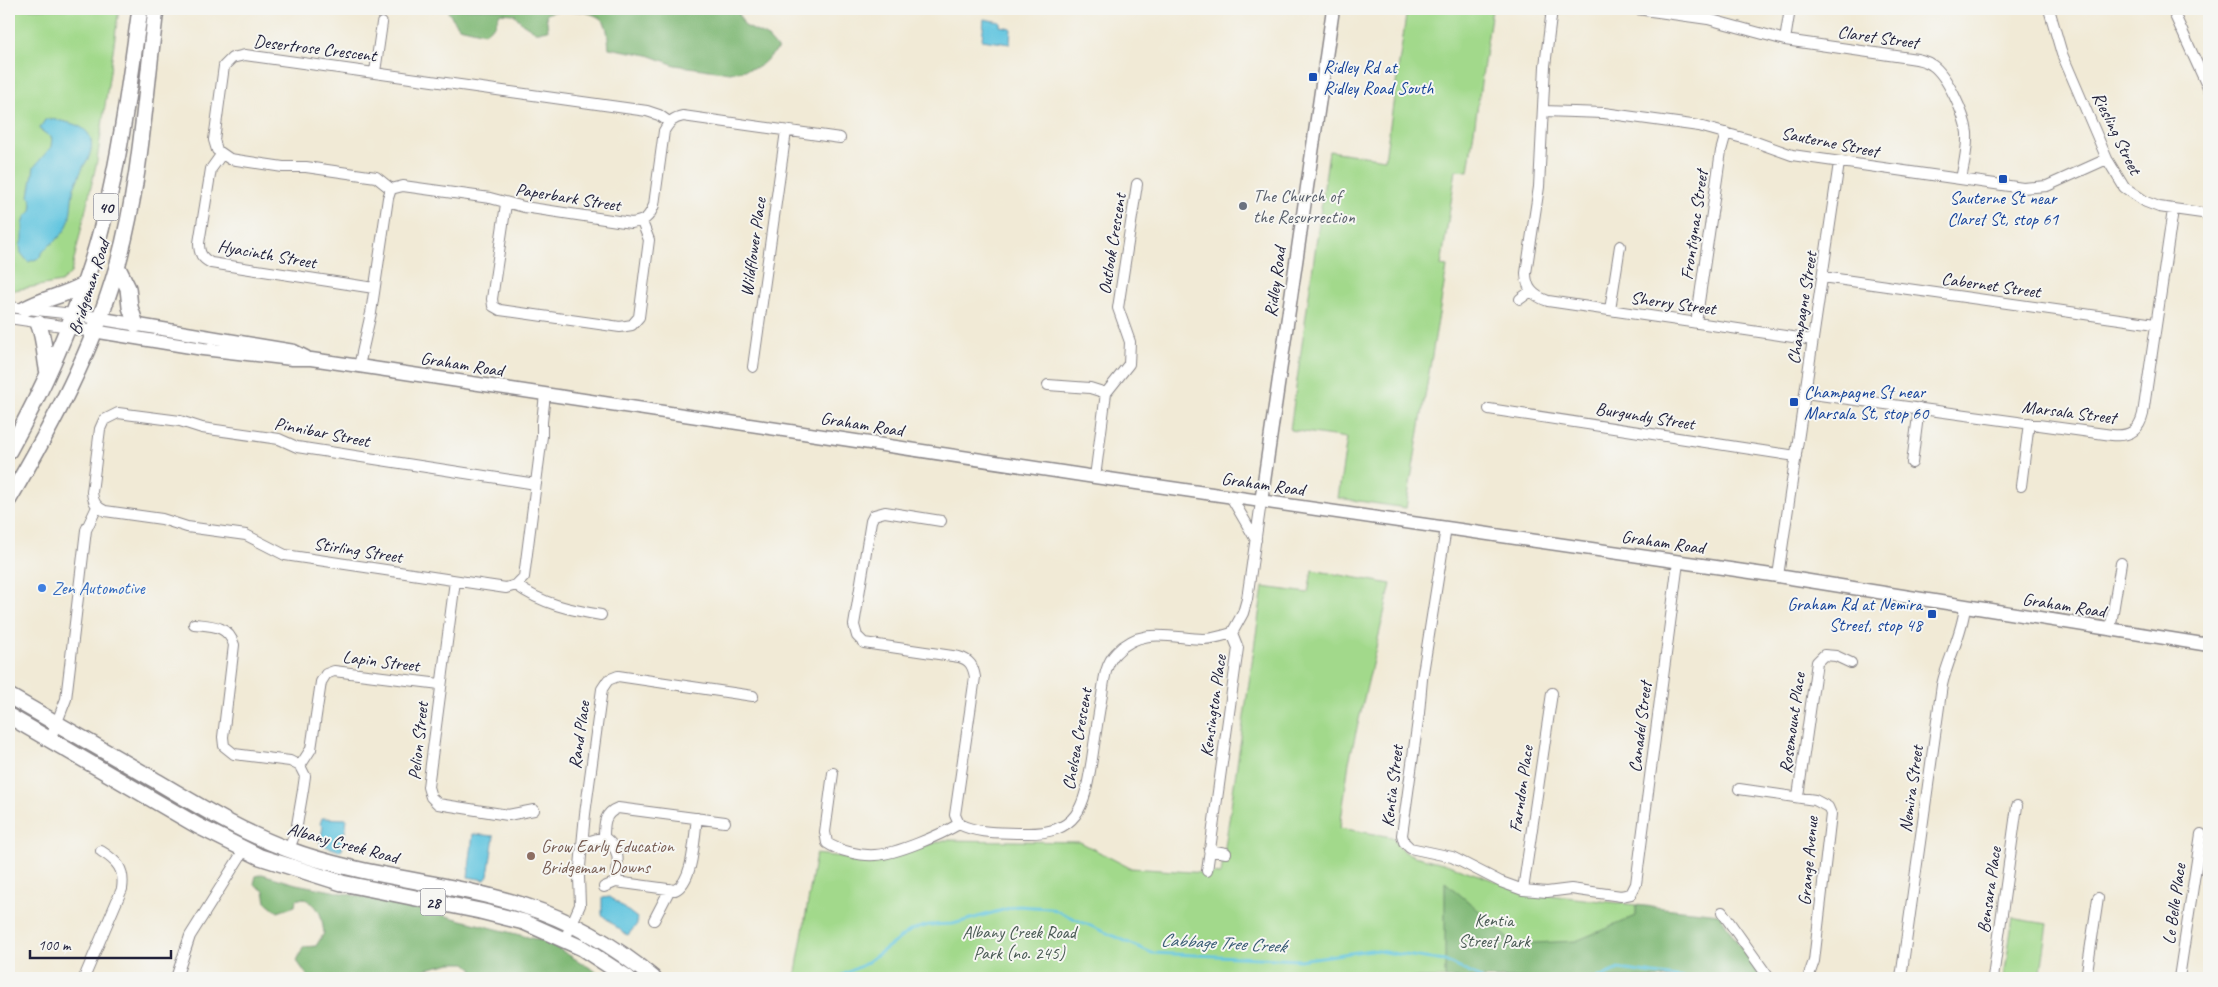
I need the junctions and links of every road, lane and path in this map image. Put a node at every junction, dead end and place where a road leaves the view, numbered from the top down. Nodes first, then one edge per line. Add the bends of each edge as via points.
1 (140, 9) edge
2 (156, 9) edge
3 (1333, 9) edge
4 (1552, 9) edge
5 (1638, 9) edge
6 (1790, 9) edge
7 (2049, 9) edge
8 (2172, 9) edge
9 (382, 23) dead end
10 (1784, 40) junction
11 (375, 72) junction
12 (2209, 90) edge
13 (1543, 111) junction
14 (669, 122) junction
15 (123, 128) junction
16 (143, 129) junction
17 (786, 131) junction
18 (1726, 133) junction
19 (840, 138) dead end
20 (221, 154) junction
21 (2107, 159) junction
22 (1839, 162) junction
23 (1961, 179) junction
24 (1137, 184) dead end
25 (391, 189) junction
26 (506, 204) junction
27 (2173, 210) junction
28 (2209, 214) edge
29 (642, 222) junction
30 (1620, 246) dead end
31 (117, 266) junction
32 (1823, 277) junction
33 (83, 285) junction
34 (374, 288) junction
35 (1531, 291) junction
36 (1520, 299) dead end
37 (9, 307) edge
38 (25, 309) junction
39 (1610, 310) junction
40 (9, 318) edge
41 (71, 321) junction
42 (38, 323) junction
43 (1696, 323) junction
44 (2155, 324) junction
45 (136, 325) junction
46 (98, 326) junction
47 (1813, 340) junction
48 (311, 359) junction
49 (359, 366) junction
50 (753, 368) dead end
51 (48, 373) junction
52 (1048, 385) dead end
53 (1805, 392) junction
54 (1106, 393) junction
55 (545, 394) junction
56 (1919, 408) junction
57 (1489, 410) dead end
58 (2029, 424) junction
59 (9, 451) edge
60 (1796, 456) junction
61 (1912, 463) dead end
62 (1094, 477) junction
63 (536, 484) junction
64 (2021, 486) dead end
65 (1231, 497) junction
66 (9, 499) edge
67 (1261, 502) junction
68 (97, 507) junction
69 (942, 521) dead end
70 (1446, 528) junction
71 (1256, 540) junction
72 (1678, 562) junction
73 (2121, 563) dead end
74 (1778, 576) junction
75 (455, 581) junction
76 (516, 585) junction
77 (1965, 607) junction
78 (601, 615) dead end
79 (194, 624) dead end
80 (2110, 630) junction
81 (1232, 633) junction
82 (2209, 645) edge
83 (1851, 663) dead end
84 (440, 684) junction
85 (1552, 693) dead end
86 (9, 696) edge
87 (752, 696) dead end
88 (9, 716) edge
89 (57, 724) junction
90 (50, 740) junction
91 (300, 766) junction
92 (833, 773) dead end
93 (1739, 789) dead end
94 (1798, 796) junction
95 (2017, 806) dead end
96 (534, 810) dead end
97 (697, 818) junction
98 (726, 822) dead end
99 (959, 824) junction
100 (2200, 834) dead end
101 (604, 837) junction
102 (583, 840) junction
103 (289, 849) junction
104 (244, 850) junction
105 (1209, 850) junction
106 (101, 851) dead end
107 (1226, 853) dead end
108 (1206, 872) dead end
109 (616, 882) junction
110 (604, 887) dead end
111 (670, 889) junction
112 (1523, 890) junction
113 (1631, 894) joint
114 (2098, 898) dead end
115 (1722, 912) dead end
116 (654, 920) dead end
117 (572, 925) junction
118 (565, 939) junction
119 (84, 978) edge
120 (176, 978) edge
121 (628, 978) edge
122 (653, 978) edge
123 (1769, 978) edge
124 (1808, 978) edge
125 (1900, 978) edge
126 (1993, 978) edge
127 (2086, 978) edge
128 (2179, 978) edge

1 - 15 main road, Bridgeman Road / 40
2 - 16 main road, Bridgeman Road / 40
3 - 67 street, Ridley Road
4 - 13 street
5 - 10 street, Claret Street via 1708,19
6 - 10 street
7 - 21 street, Riesling Street via 2062,54
8 - 12 street
9 - 11 street
10 - 23 street, Claret Street via 1923,60 1932,65 1945,79 1965,125 1967,143
11 - 14 street, Desertrose Crescent via 647,111
11 - 20 street, Desertrose Crescent via 245,55 232,58 224,66 214,140
13 - 18 street, Sauterne Street via 1626,115
13 - 35 street via 1539,187 1526,273
14 - 17 street via 683,116
14 - 29 street, Paperbark Street via 664,131 654,205 650,216
15 - 16 main road
15 - 33 main road, Bridgeman Road / 40 via 102,224
16 - 31 main road, Bridgeman Road / 40
17 - 19 street
17 - 50 street, Wildflower Place
18 - 22 street, Sauterne Street via 1792,155
18 - 43 street, Frontignac Street
20 - 25 street via 230,159 283,167 376,176
20 - 34 street, Hyacinth Street via 210,169 199,243 199,252 204,259 211,263
21 - 23 street, Sauterne Street via 2035,188
21 - 27 street, Riesling Street via 2118,179 2134,196
22 - 23 street, Sauterne Street
22 - 32 street, Champagne Street
24 - 54 street, Outlook Crescent via 1118,308 1130,342 1129,364
25 - 26 street, Paperbark Street via 402,186 490,198
25 - 34 street
26 - 29 street, Paperbark Street
26 - 29 street via 493,306 500,310 620,327 632,325 639,317 648,240
27 - 28 street, Riesling Street
27 - 44 street, Marsala Street
30 - 39 street
31 - 45 main road via 128,288
31 - 46 main road, Bridgeman Road / 40
32 - 44 street, Cabernet Street
32 - 47 street, Champagne Street
33 - 38 main road
33 - 41 main road, Bridgeman Road / 40
34 - 49 street
35 - 36 street
35 - 39 street, Sherry Street via 1548,301
37 - 38 street, Graham Road
38 - 41 street, Graham Road
39 - 43 street, Sherry Street
40 - 42 street, Graham Road
41 - 42 street, Graham Road
41 - 46 street, Graham Road
41 - 51 main road, Bridgeman Road / 40
42 - 51 main road
43 - 47 street, Sherry Street
44 - 58 street, Marsala Street via 2143,414 2135,430 2119,436
45 - 46 street, Graham Road
45 - 48 street, Graham Road via 294,351
46 - 48 street, Graham Road via 223,351 292,360
46 - 66 main road, Bridgeman Road / 40 via 61,408
47 - 53 street, Champagne Street
48 - 49 street, Graham Road
49 - 55 street, Graham Road
51 - 59 main road, Bridgeman Road / 40
52 - 54 street via 1090,388
53 - 56 street, Marsala Street
53 - 60 street, Champagne Street
54 - 62 street
55 - 62 street, Graham Road
55 - 63 street
56 - 58 street, Marsala Street
56 - 61 street
57 - 60 street, Burgundy Street
58 - 64 street
60 - 74 street, Champagne Street
62 - 65 street, Graham Road
63 - 68 street, Pinnibar Street via 296,447 279,439 118,413 104,420 100,428 92,492 92,500
63 - 76 street via 524,577
65 - 67 street, Graham Road
65 - 71 street
67 - 70 street, Graham Road
67 - 71 street, Kensington Place
68 - 75 street, Stirling Street via 246,536 285,555
68 - 89 street via 86,530 67,689
69 - 99 street via 885,512 874,515 854,625 857,636 864,643 959,657 973,666 975,677 955,815
70 - 72 street, Graham Road
70 - 112 street, Kentia Street via 1402,835 1410,848 1452,857
71 - 81 street, Kensington Place via 1247,599
72 - 74 street, Graham Road
72 - 113 street, Canadel Street via 1636,884
73 - 80 street
74 - 77 street, Graham Road
75 - 76 street, Stirling Street via 506,588
75 - 84 street, Pelion Street
76 - 78 street via 528,594 553,604
77 - 80 street, Graham Road
77 - 125 street, Nemira Street via 1963,624 1942,686
79 - 91 street via 224,628 234,644 224,746 234,754 290,761
80 - 82 street, Graham Road
81 - 99 street, Chelsea Crescent via 1202,639 1164,634 1136,639 1116,653 1105,672 1086,796 1074,817 1064,825 1042,833 972,831
81 - 105 street, Kensington Place via 1238,648
83 - 94 street, Rosemount Place via 1824,655 1817,662
84 - 91 street, Lapin Street via 334,671 326,674 321,682 311,749
84 - 96 street, Pelion Street via 428,787 431,797 438,804 508,815
85 - 112 street, Farndon Place
86 - 89 main road, Albany Creek Road / 28
87 - 102 street, Rand Place via 618,676 608,680 602,688
88 - 90 main road, Albany Creek Road / 28
89 - 90 street
89 - 103 main road, Albany Creek Road / 28 via 219,818
90 - 104 main road, Albany Creek Road / 28
91 - 103 street via 305,776 296,830
92 - 99 street via 825,832 827,843 836,849 873,855 887,853
93 - 94 street, Grange Avenue
94 - 124 street, Grange Avenue via 1822,802 1831,814 1814,961
95 - 126 street, Bensara Place
97 - 98 street
97 - 101 street via 618,808 606,817
97 - 111 street via 687,876 680,887
100 - 128 street, Le Belle Place
101 - 102 street
101 - 109 street via 618,853
102 - 117 street, Rand Place via 580,905
103 - 117 main road, Albany Creek Road / 28 via 354,870 512,902
104 - 118 main road, Albany Creek Road / 28 via 320,877 508,917
104 - 120 street via 190,936
105 - 107 street
105 - 108 street, Kensington Place
106 - 119 street via 119,864 124,879
109 - 110 street
109 - 111 street
111 - 116 street
112 - 113 street, Kentia Street via 1571,889 1620,896
114 - 127 street
115 - 123 street
117 - 118 street, Rand Place
117 - 122 main road, Albany Creek Road / 28 via 616,950
118 - 121 main road, Albany Creek Road / 28

